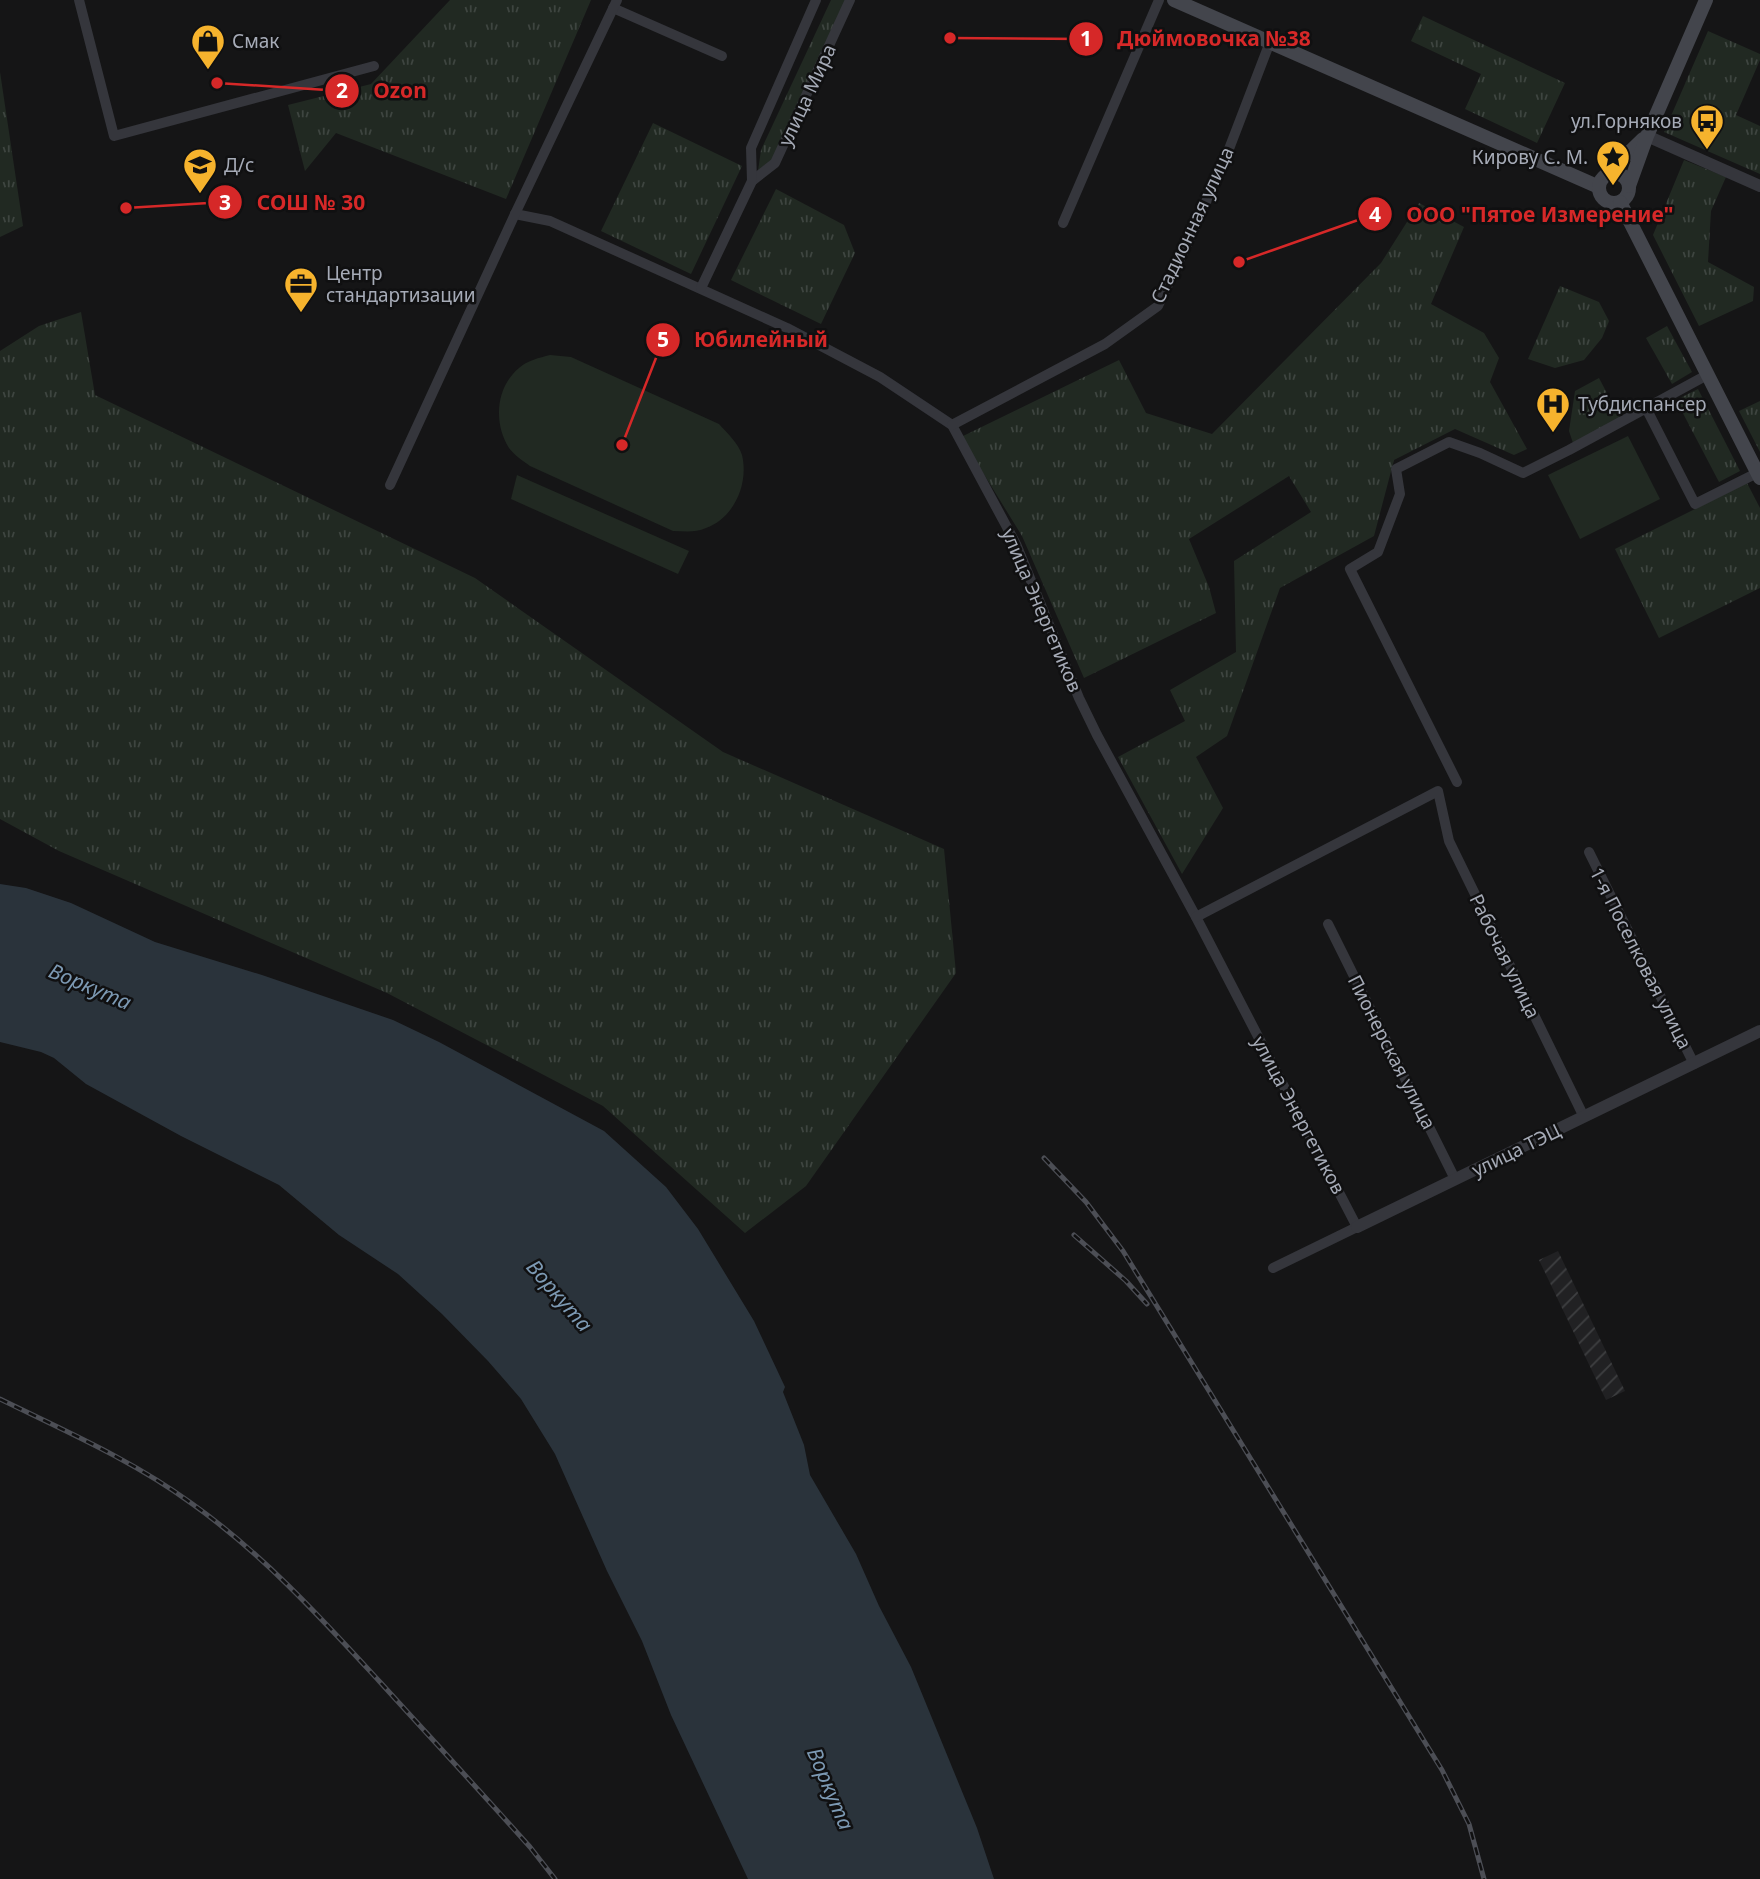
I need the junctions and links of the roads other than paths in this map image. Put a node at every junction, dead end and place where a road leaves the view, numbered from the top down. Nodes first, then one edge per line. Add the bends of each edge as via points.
1 (79, 0) edge
2 (816, 0) edge
3 (850, 0) edge
4 (1159, 0) edge
5 (1174, 0) edge
6 (1706, 0) edge
7 (615, 4) edge
8 (1270, 42) junction
9 (722, 56) dead end
10 (374, 66) dead end
11 (1647, 135) junction
12 (752, 181) junction
13 (1603, 181) junction
14 (1629, 186) junction
15 (1760, 186) edge
16 (1620, 202) junction
17 (515, 214) junction
18 (1063, 223) dead end
19 (701, 288) junction
20 (1707, 375) junction
21 (1646, 408) junction
22 (952, 425) junction
23 (1758, 476) edge
24 (390, 485) dead end
25 (1457, 782) dead end
26 (1589, 852) dead end
27 (1196, 917) junction
28 (1328, 924) dead end
29 (1760, 1031) edge
30 (1694, 1063) junction
31 (1584, 1117) junction
32 (1455, 1179) junction
33 (1357, 1227) junction
34 (1273, 1268) dead end

1 - 10 street via 114,136
2 - 12 street, улица Мира via 751,148
3 - 12 street, улица Мира via 775,163
4 - 18 street
5 - 8 main road
6 - 11 main road
7 - 9 street
7 - 17 street
8 - 13 main road
8 - 22 street, Стадионная улица via 1229,149 1158,306 1105,344
11 - 13 main road
11 - 14 main road
11 - 15 street
12 - 19 street, улица Мира
13 - 14 main road via 1618,173
13 - 16 main road via 1600,195
14 - 16 main road
16 - 20 main road
17 - 19 street, улица Энергетиков via 550,221
17 - 24 street
19 - 22 street, улица Энергетиков via 880,377
20 - 21 street
20 - 23 main road
21 - 23 street via 1695,504
21 - 25 street via 1523,473 1449,442 1396,469 1400,494 1378,552 1350,569
22 - 27 street, улица Энергетиков via 1016,544 1097,735
26 - 30 street, 1-я Поселковая улица
27 - 31 street, Рабочая улица via 1438,791 1448,841
27 - 33 street, улица Энергетиков
28 - 32 street, Пионерская улица
29 - 30 street, улица ТЭЦ
30 - 31 street, улица ТЭЦ
31 - 32 street, улица ТЭЦ
32 - 33 street, улица ТЭЦ
33 - 34 street, улица ТЭЦ

